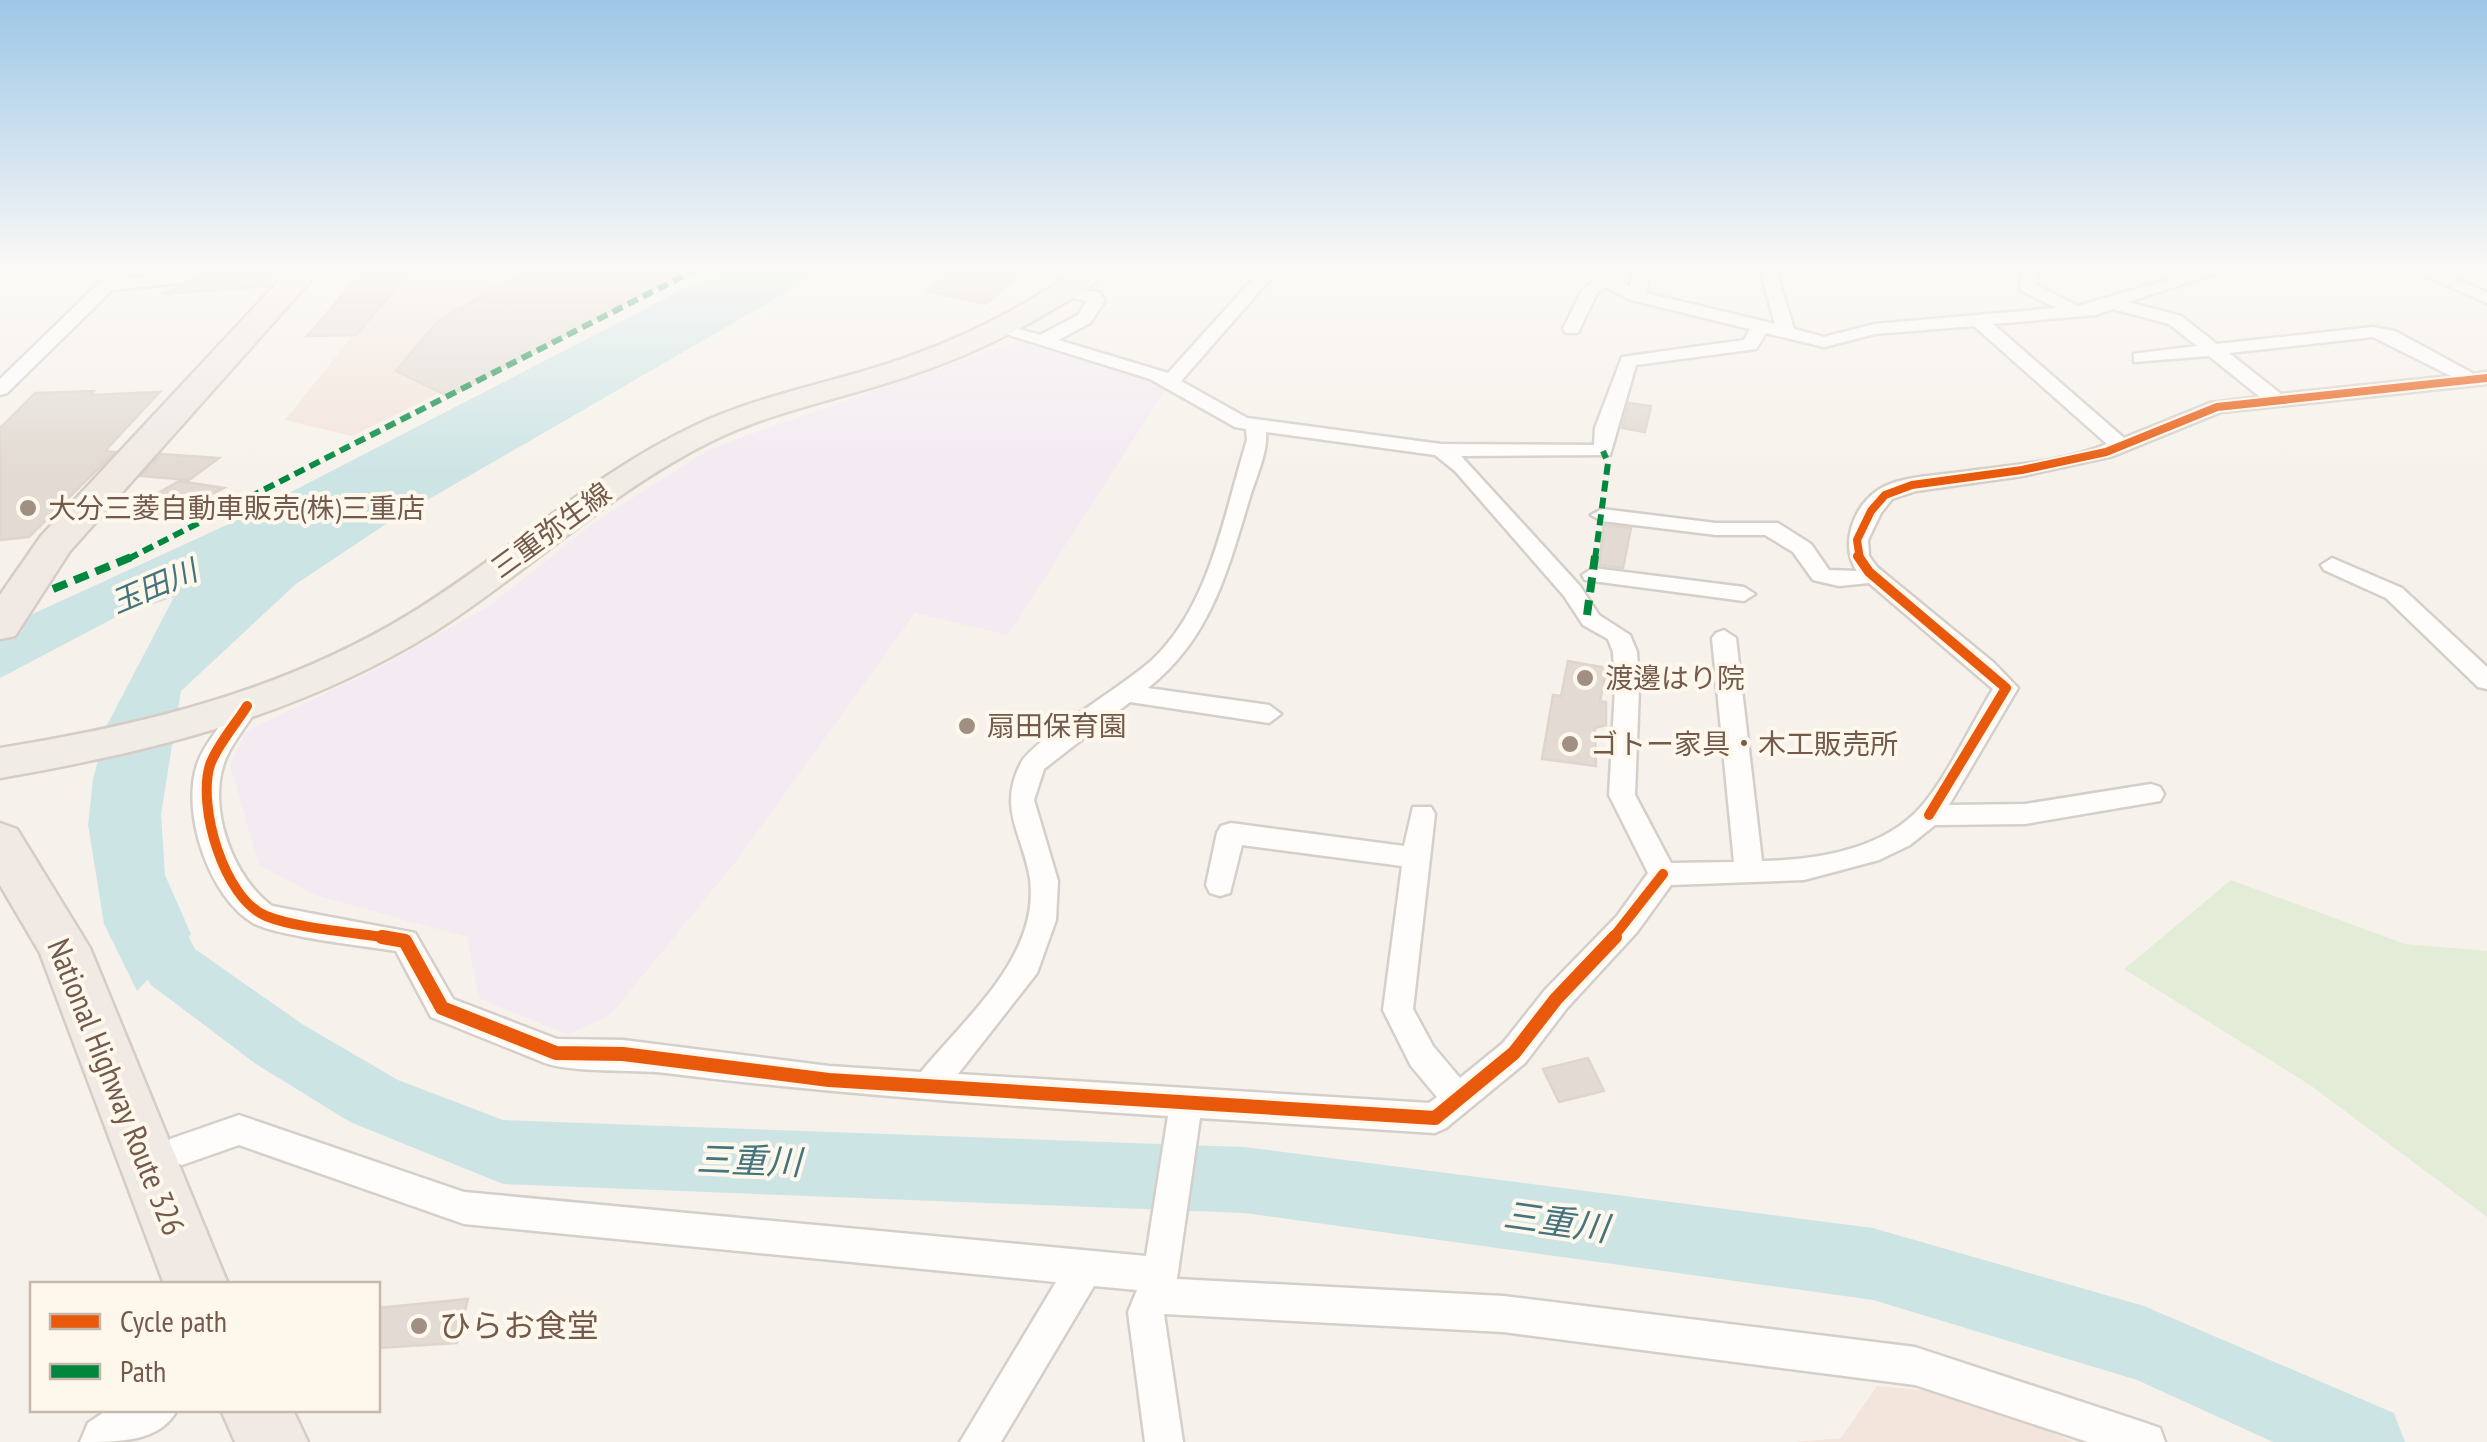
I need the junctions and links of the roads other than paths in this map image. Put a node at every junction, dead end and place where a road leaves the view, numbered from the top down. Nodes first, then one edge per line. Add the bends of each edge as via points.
1 (52, 337) edge
2 (244, 337) edge
3 (976, 337) edge
4 (1027, 337) edge
5 (1051, 337) edge
6 (1210, 337) edge
7 (1754, 337) edge
8 (1809, 337) edge
9 (1842, 337) edge
10 (1997, 337) edge
11 (2200, 337) edge
12 (2317, 337) edge
13 (2394, 337) edge
14 (1042, 342) junction
15 (2213, 347) junction
16 (2140, 358) dead end
17 (2478, 379) edge
18 (1171, 381) junction
19 (0, 389) edge
20 (2274, 398) junction
21 (1256, 426) junction
22 (2120, 446) junction
23 (1441, 450) junction
24 (1602, 514) dead end
25 (2332, 565) dead end
26 (1594, 575) dead end
27 (1873, 576) junction
28 (1744, 594) dead end
29 (0, 624) edge
30 (1724, 638) dead end
31 (2487, 681) edge
32 (1124, 693) junction
33 (239, 708) junction
34 (1268, 714) dead end
35 (0, 762) edge
36 (2151, 794) dead end
37 (1422, 814) dead end
38 (1930, 814) junction
39 (1, 852) edge
40 (1417, 858) junction
41 (1749, 870) junction
42 (1663, 874) junction
43 (1220, 885) dead end
44 (929, 1086) junction
45 (1458, 1099) junction
46 (1186, 1111) junction
47 (182, 1150) dead end
48 (1086, 1268) junction
49 (195, 1282) edge
50 (1157, 1286) junction
51 (147, 1412) edge
52 (256, 1412) edge
53 (107, 1442) edge
54 (274, 1442) edge
55 (979, 1442) edge
56 (1164, 1442) edge
57 (2146, 1442) edge

1 - 19 street
2 - 29 highway via 56,544
3 - 33 main road, 三重弥生線 via 900,370 759,411 670,450 419,624 354,660
4 - 14 street
5 - 14 street
6 - 18 street
7 - 23 street via 1750,345 1628,361 1602,450
8 - 9 street
10 - 22 street
11 - 15 street
12 - 15 street
13 - 17 street
14 - 18 street
15 - 16 street
15 - 20 street
17 - 20 street
18 - 21 street
20 - 22 street via 2216,407
21 - 23 street
21 - 32 street via 1210,594 1180,644
22 - 27 street via 1885,495 1857,540 1858,556
23 - 42 street via 1591,620 1618,635 1627,689 1622,794
24 - 27 street via 1716,529 1770,528 1804,548 1817,576
25 - 31 street via 2394,592
26 - 28 street
27 - 38 street via 1964,654 2002,677 2006,688
30 - 41 street
32 - 34 street
32 - 44 street via 1032,764 1022,800 1044,881 1042,920 1027,964
33 - 35 main road, 三重弥生線 via 70,752
33 - 44 street via 210,765 206,808 226,873 265,916 405,941 442,1008 556,1052
36 - 38 street via 2025,814
37 - 40 street
38 - 41 street via 1903,839 1832,868
39 - 49 highway, National Highway Route 326 via 64,948
40 - 43 street via 1232,834
40 - 45 street via 1398,1010 1422,1056
41 - 42 street
42 - 45 street via 1514,1053
44 - 46 street
45 - 46 street via 1434,1118
46 - 50 street
47 - 48 street via 239,1130 464,1208
48 - 50 street
48 - 55 street
50 - 56 street via 1146,1312
50 - 57 street via 1502,1314 1915,1366
51 - 53 street
52 - 54 highway

